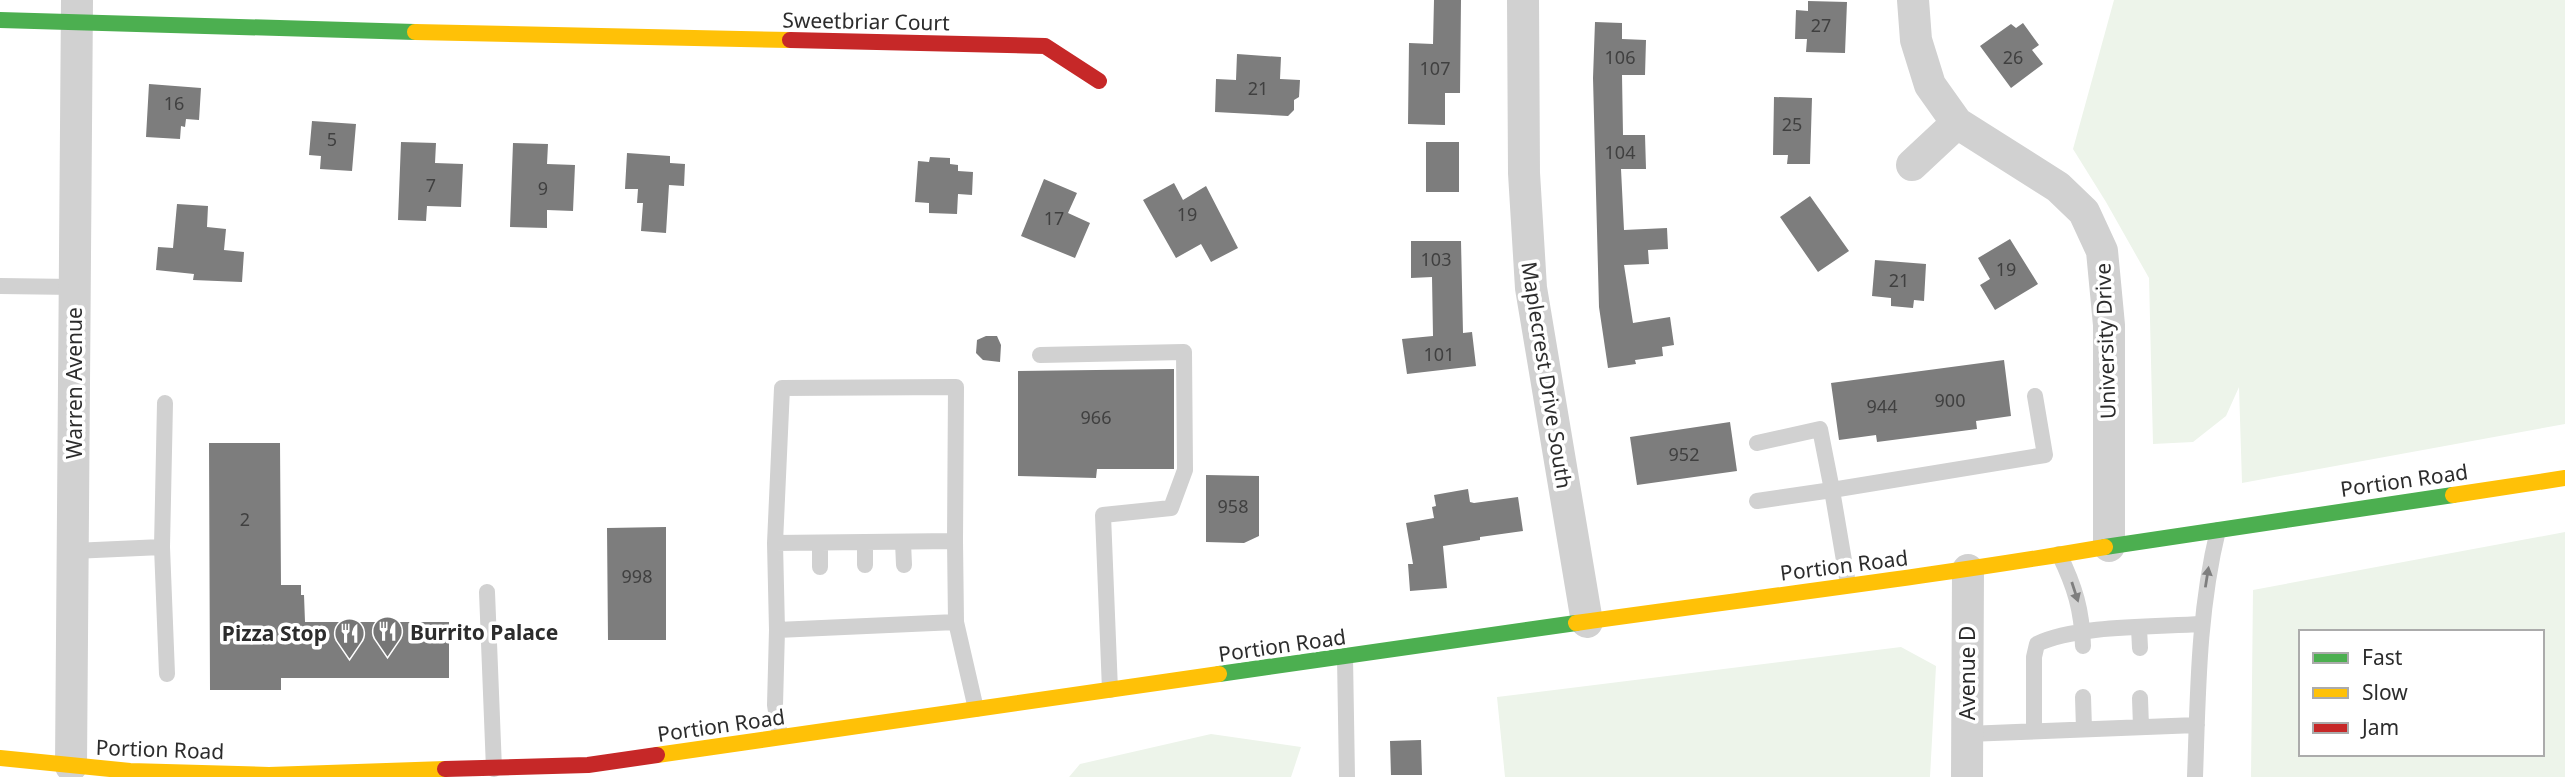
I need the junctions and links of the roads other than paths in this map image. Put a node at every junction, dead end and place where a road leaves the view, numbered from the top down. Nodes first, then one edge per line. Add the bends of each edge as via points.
1 (1523, 0) edge
2 (1913, 0) edge
3 (77, 12) edge
4 (0, 20) edge
5 (1099, 81) dead end
6 (1956, 123) junction
7 (1912, 165) dead end
8 (0, 286) edge
9 (75, 287) junction
10 (1040, 355) dead end
11 (2035, 396) dead end
12 (165, 403) dead end
13 (1757, 443) dead end
14 (2565, 478) edge
15 (1832, 490) junction
16 (1757, 501) dead end
17 (2218, 530) junction
18 (956, 541) junction
19 (903, 542) junction
20 (775, 543) junction
21 (865, 543) junction
22 (820, 544) junction
23 (2109, 545) junction
24 (162, 547) junction
25 (73, 551) junction
26 (2059, 554) junction
27 (865, 565) dead end
28 (904, 565) dead end
29 (820, 567) dead end
30 (1968, 570) junction
31 (1847, 584) junction
32 (487, 593) dead end
33 (820, 611) dead end
34 (956, 622) junction
35 (1587, 622) junction
36 (2201, 624) junction
37 (821, 628) junction
38 (2139, 628) junction
39 (777, 630) junction
40 (2082, 639) junction
41 (2140, 648) dead end
42 (1345, 657) junction
43 (167, 674) dead end
44 (1110, 690) junction
45 (2083, 697) dead end
46 (2140, 698) dead end
47 (976, 710) junction
48 (2197, 725) junction
49 (2141, 727) junction
50 (2084, 729) junction
51 (2034, 731) junction
52 (1967, 734) junction
53 (780, 737) junction
54 (0, 758) edge
55 (494, 769) junction
56 (70, 771) edge
57 (456, 773) edge
58 (269, 776) edge
59 (1347, 777) edge
60 (1967, 777) edge
61 (2195, 777) edge

1 - 35 street, Maplecrest Drive South via 1524,173 1531,288
2 - 6 street, University Drive via 1916,40 1930,85
3 - 4 main road, Sweetbriar Court
3 - 5 main road, Sweetbriar Court via 1045,46
3 - 9 street, Warren Avenue
6 - 7 street
6 - 23 street, University Drive via 2058,187 2084,212 2102,251 2109,325
8 - 9 lane
9 - 25 street, Warren Avenue
10 - 44 lane via 1184,352 1185,470 1171,508 1103,515
11 - 15 lane via 2045,455
12 - 24 lane
13 - 15 lane via 1820,429
14 - 17 main road, Portion Road
15 - 16 lane
15 - 31 lane
17 - 23 main road, Portion Road
36 -> 17 lane
18 - 19 lane
18 - 20 lane via 956,387 782,388
18 - 34 lane
19 - 21 lane
19 - 28 lane
20 - 22 lane
20 - 39 lane
21 - 22 lane
21 - 27 lane
22 - 29 lane
23 - 26 main road, Portion Road
24 - 25 lane
24 - 43 lane
25 - 56 street, Warren Avenue
26 - 30 main road, Portion Road
26 -> 40 lane via 2080,607
30 - 31 main road, Portion Road
30 - 52 street, Avenue D
31 - 35 main road, Portion Road
32 - 55 lane
33 - 37 lane
34 - 37 lane via 866,619
34 - 47 lane
35 - 42 main road, Portion Road
36 - 38 lane
36 - 48 lane
37 - 39 lane
38 - 40 lane
38 - 41 lane
39 - 53 lane via 775,705
40 - 51 lane via 2053,636 2037,644
42 - 44 main road, Portion Road
42 - 59 lane
44 - 47 main road, Portion Road
45 - 50 lane
46 - 49 lane
47 - 53 main road, Portion Road
48 - 49 lane
48 - 61 lane
49 - 50 lane
50 - 51 lane
51 - 52 lane
52 - 60 street, Avenue D
53 - 55 main road, Portion Road via 588,765
54 - 56 main road, Portion Road
55 - 57 main road, Portion Road
56 - 58 main road, Portion Road
57 - 58 main road, Portion Road

